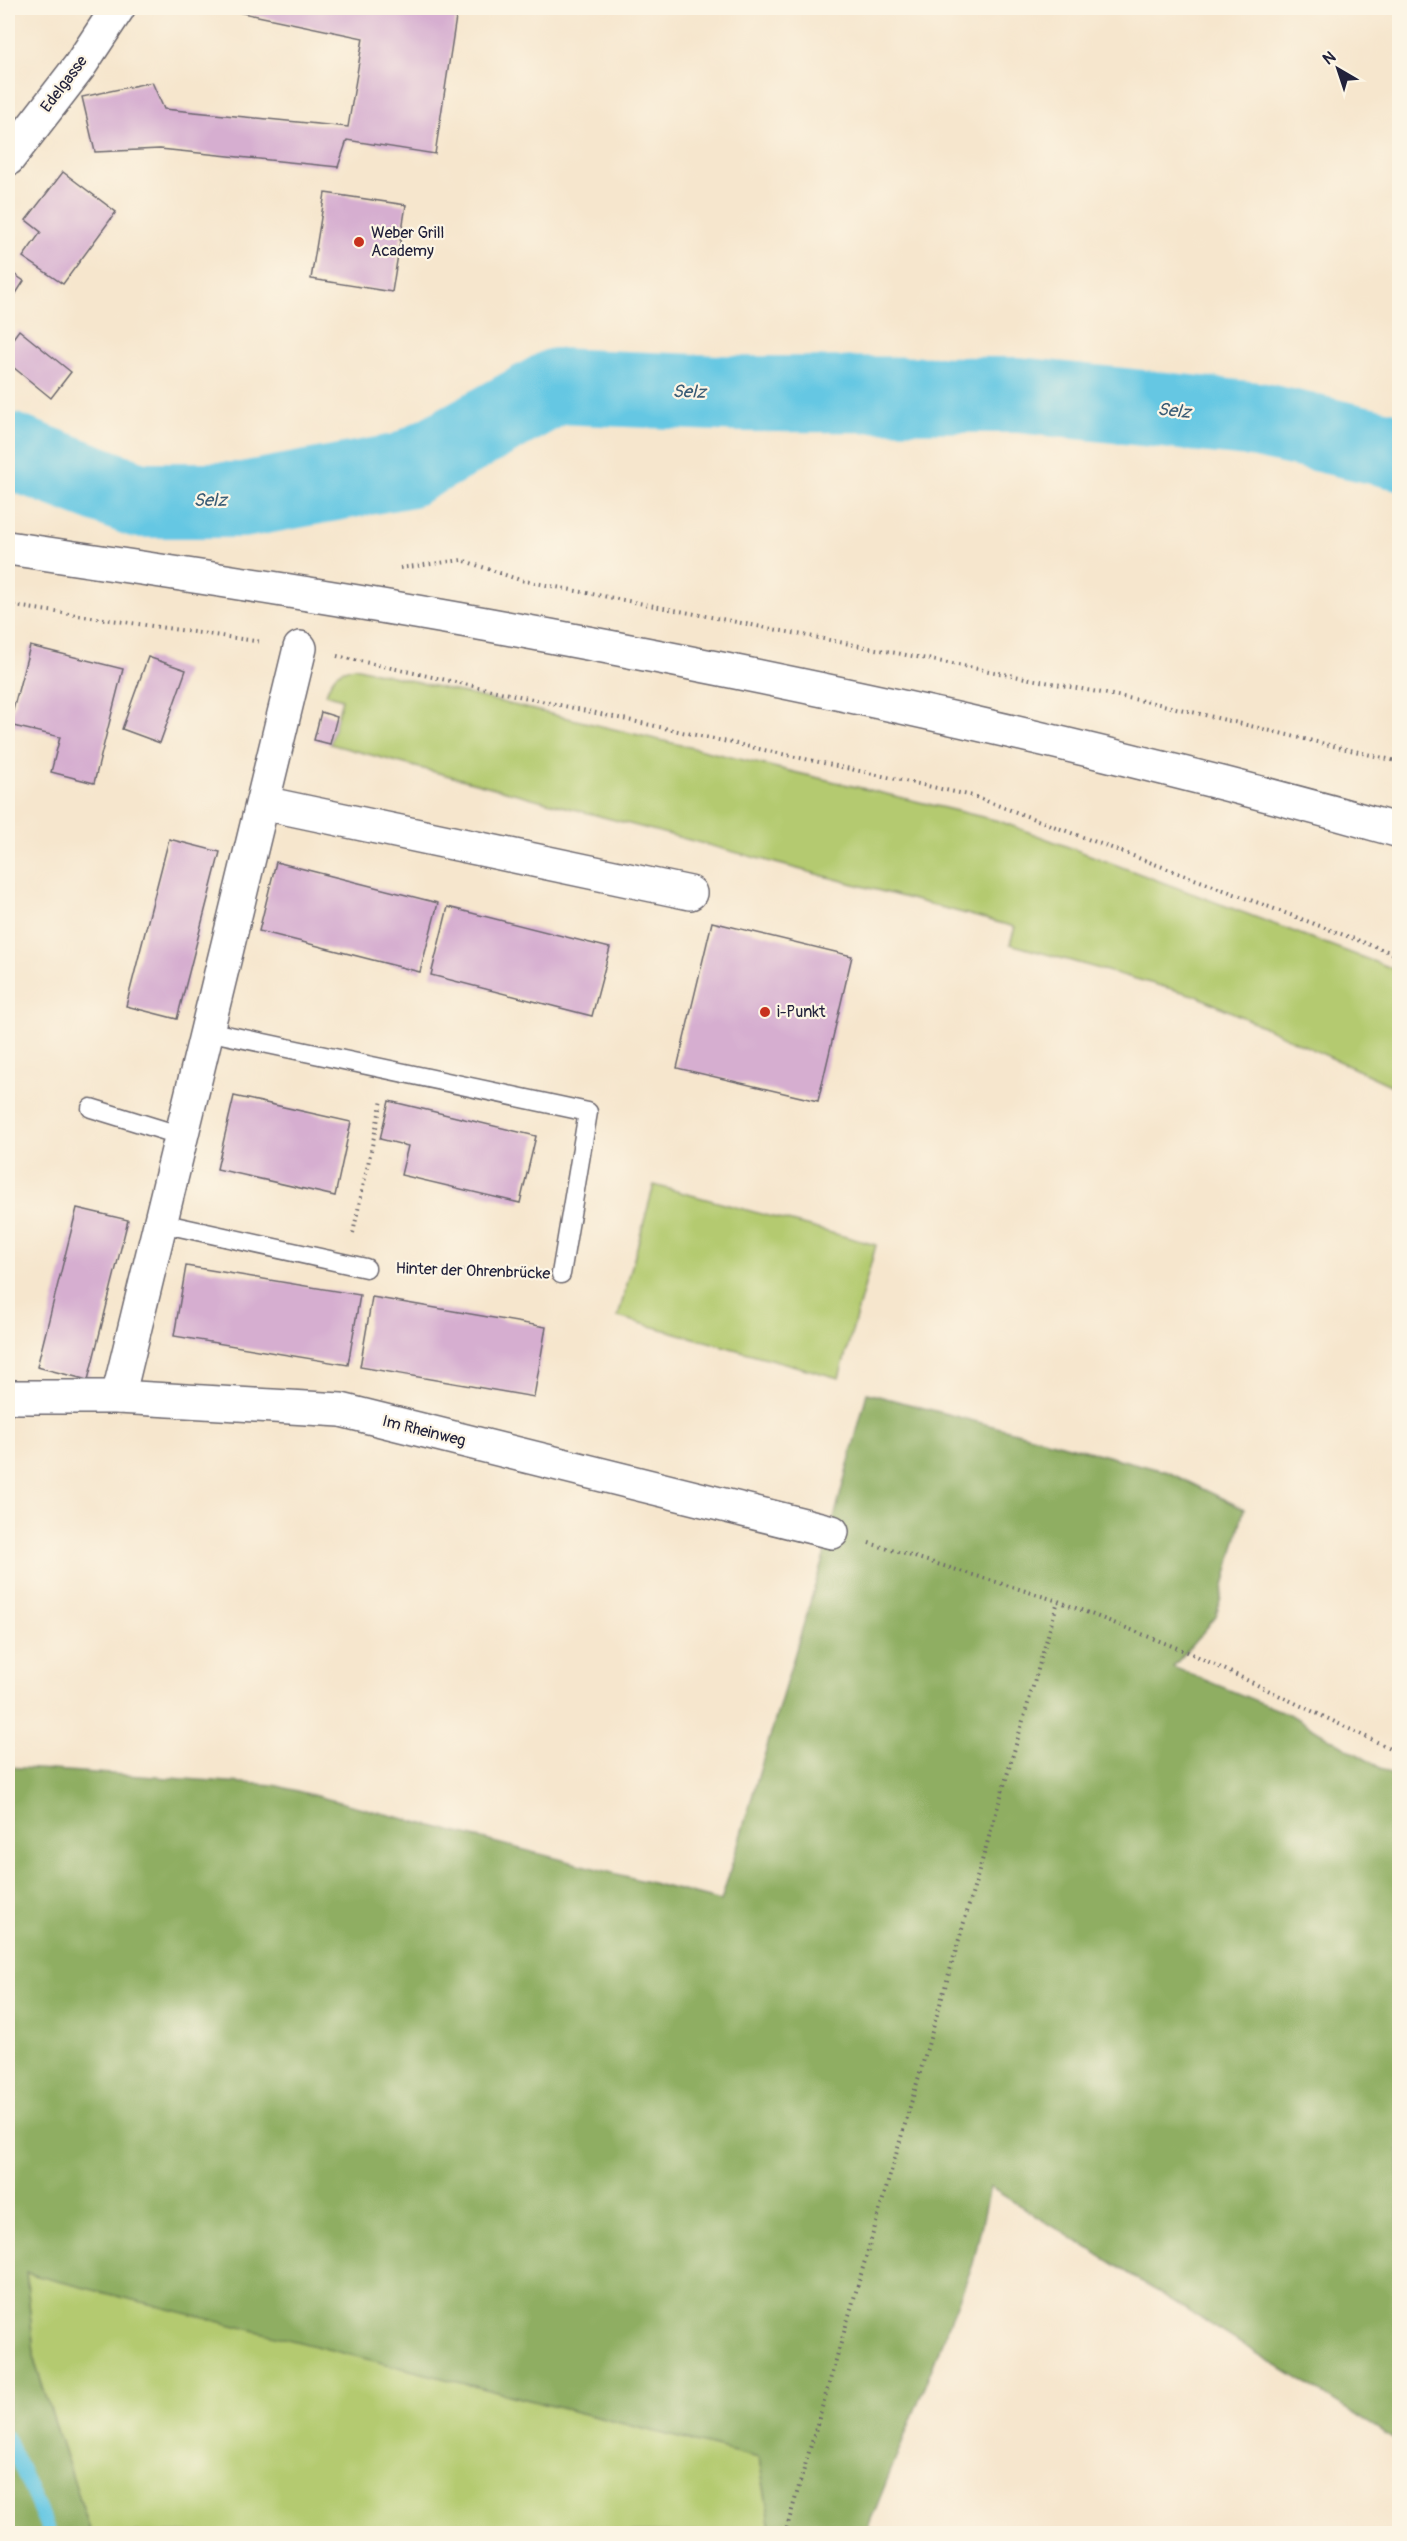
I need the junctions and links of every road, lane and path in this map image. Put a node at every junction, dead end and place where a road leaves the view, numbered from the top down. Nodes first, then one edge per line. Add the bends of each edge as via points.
1 (118, 8) edge
2 (8, 159) edge
3 (8, 548) edge
4 (462, 560) dead end
5 (8, 605) edge
6 (300, 648) junction
7 (1400, 762) edge
8 (263, 803) junction
9 (1400, 831) edge
10 (690, 893) dead end
11 (1400, 956) edge
12 (207, 1031) junction
13 (389, 1070) junction
14 (91, 1108) dead end
15 (182, 1136) junction
16 (160, 1223) junction
17 (346, 1263) junction
18 (366, 1268) joint
19 (561, 1274) joint
20 (8, 1397) edge
21 (118, 1397) junction
22 (832, 1532) joint
23 (1058, 1601) junction
24 (1400, 1753) edge
25 (785, 2534) edge

1 - 2 street, Edelgasse via 79,67
3 - 9 street via 547,635 772,679 958,719
4 - 7 path via 520,580 1159,704
5 - 6 path
6 - 8 street
6 - 11 path via 973,796
8 - 10 street
8 - 12 street
12 - 13 lane, Hinter der Ohrenbrücke
12 - 15 street
13 - 17 path
13 - 19 lane, Hinter der Ohrenbrücke via 588,1112
14 - 15 lane
15 - 16 street
16 - 17 lane
16 - 21 street
17 - 18 lane
18 - 19 path, Hinter der Ohrenbrücke
20 - 21 street, Im Rheinweg
21 - 22 street, Im Rheinweg via 341,1410
22 - 23 path
23 - 24 path via 1190,1653
23 - 25 path

